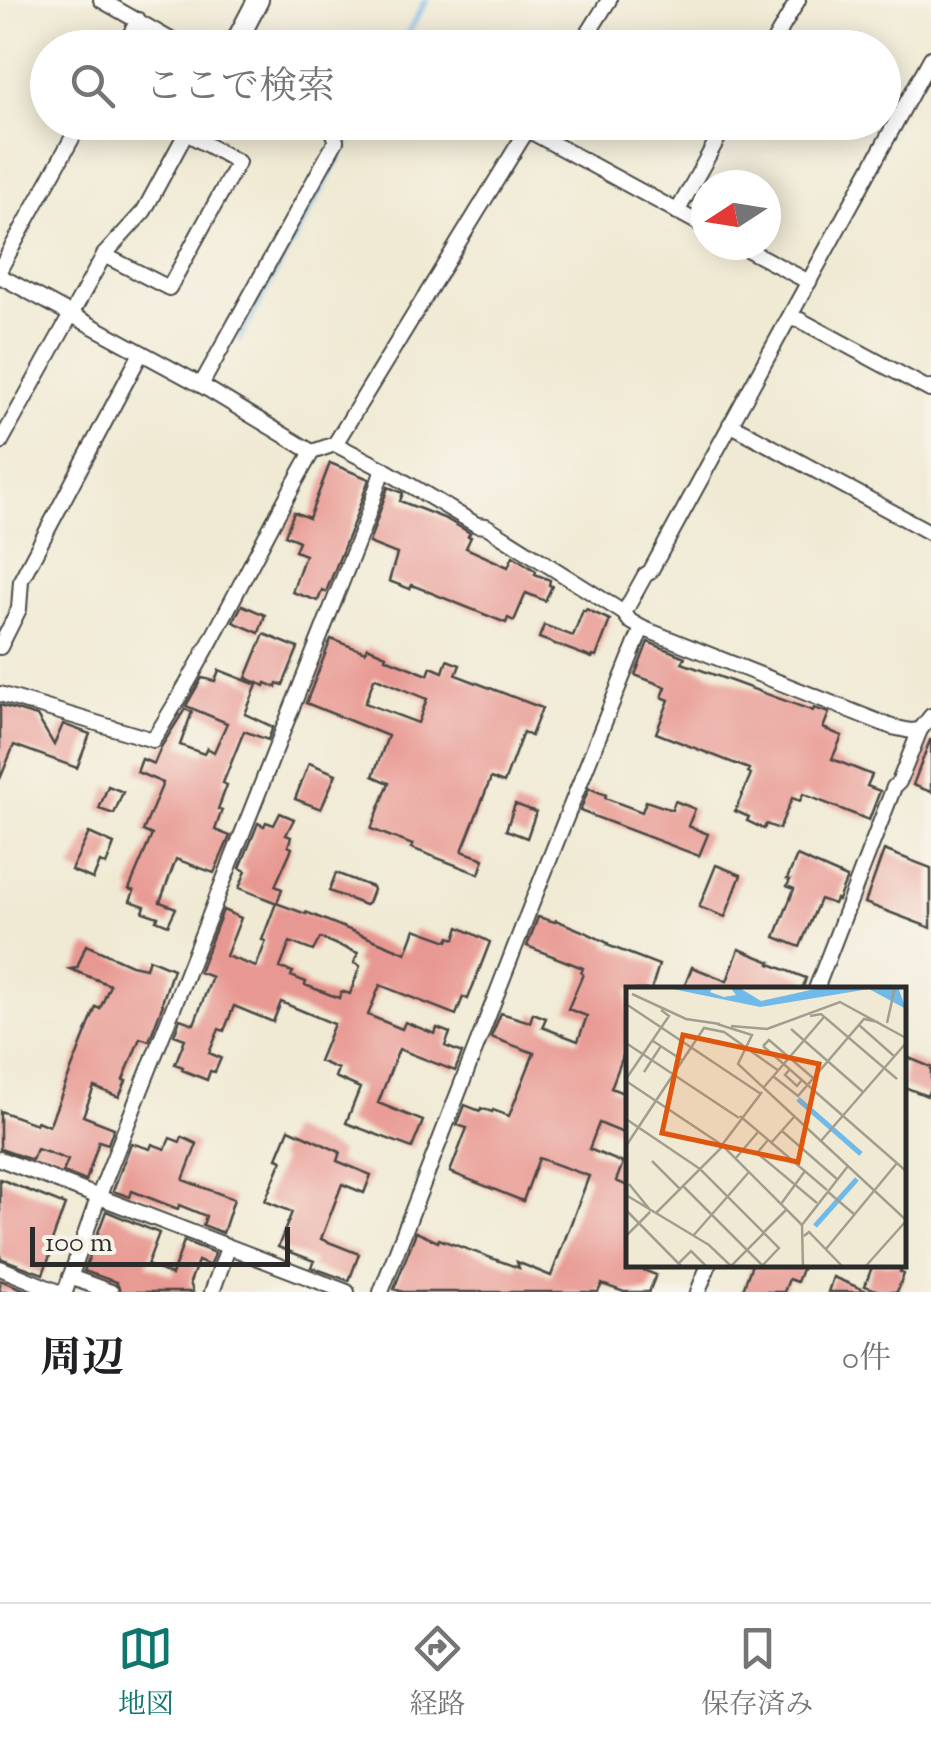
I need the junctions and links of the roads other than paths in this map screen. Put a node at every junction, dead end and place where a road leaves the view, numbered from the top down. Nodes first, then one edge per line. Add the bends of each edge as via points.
1 (101, 0) edge
2 (258, 0) edge
3 (609, 0) edge
4 (798, 0) edge
5 (138, 20) junction
6 (133, 30) edge
7 (155, 30) edge
8 (242, 30) edge
9 (590, 30) edge
10 (780, 30) edge
11 (931, 58) edge
12 (901, 113) edge
13 (72, 140) edge
14 (182, 140) edge
15 (206, 140) edge
16 (336, 140) edge
17 (521, 140) edge
18 (554, 140) edge
19 (718, 140) edge
20 (886, 140) edge
21 (677, 212) junction
22 (691, 219) edge
23 (104, 254) junction
24 (767, 260) edge
25 (0, 272) edge
26 (809, 282) junction
27 (72, 315) junction
28 (788, 318) junction
29 (141, 353) junction
30 (201, 385) junction
31 (931, 387) edge
32 (730, 424) junction
33 (0, 443) edge
34 (335, 444) junction
35 (312, 452) junction
36 (384, 469) junction
37 (931, 533) edge
38 (624, 613) junction
39 (642, 628) junction
40 (0, 647) edge
41 (0, 694) edge
42 (928, 720) edge
43 (817, 987) edge
44 (0, 1159) edge
45 (98, 1198) junction
46 (228, 1248) junction
47 (708, 1267) edge
48 (0, 1268) edge
49 (70, 1276) junction
50 (62, 1292) edge
51 (112, 1292) edge
52 (212, 1292) edge
53 (346, 1292) edge
54 (381, 1292) edge
55 (698, 1292) edge

1 - 5 street
2 - 8 street
3 - 9 street
4 - 10 street
5 - 6 street
5 - 7 street
11 - 12 street
13 - 25 street
14 - 23 street via 144,211
15 - 23 street via 238,162 168,288
16 - 30 street
17 - 34 street
18 - 21 street
19 - 21 street
20 - 26 street
21 - 22 street
23 - 27 street
24 - 26 street
25 - 27 street
26 - 28 street
27 - 29 street
27 - 33 street
28 - 31 street
28 - 32 street
29 - 30 street
29 - 40 street via 21,580 20,609
30 - 35 street
32 - 37 street
32 - 38 street
34 - 35 street
34 - 36 street
35 - 41 street via 154,740
36 - 38 street
36 - 45 street
38 - 39 street
39 - 42 street via 892,727 911,731
39 - 54 street
42 - 43 street via 894,787
44 - 45 street
45 - 46 street
45 - 49 street
46 - 52 street
46 - 53 street
47 - 55 street
48 - 50 street
49 - 50 street
49 - 51 street

